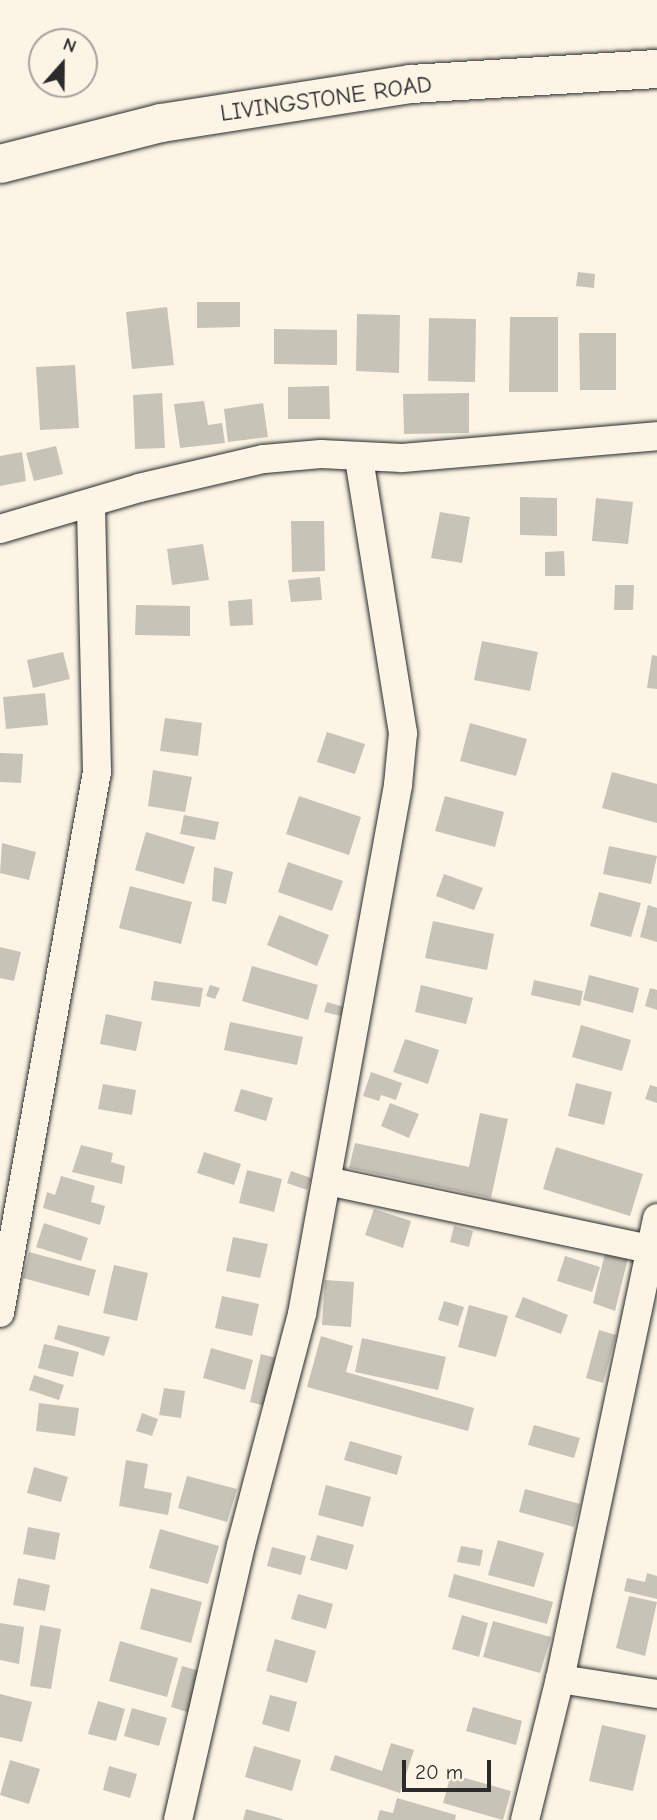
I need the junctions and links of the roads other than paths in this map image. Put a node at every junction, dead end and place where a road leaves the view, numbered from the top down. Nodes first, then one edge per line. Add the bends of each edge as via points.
1 (657, 69) edge
2 (0, 164) edge
3 (657, 436) edge
4 (359, 457) junction
5 (91, 503) junction
6 (0, 529) edge
7 (327, 1181) junction
8 (655, 1230) edge
9 (0, 1313) edge
10 (560, 1679) junction
11 (657, 1695) edge
12 (178, 1820) edge
13 (525, 1820) edge

1 - 2 highway, LIVINGSTONE ROAD via 411,84 160,123
3 - 4 street via 512,451
4 - 5 street via 321,454 264,459
4 - 7 street via 403,733 375,927
5 - 6 street
5 - 9 street via 97,772
7 - 8 street
7 - 12 street via 302,1314 241,1545
8 - 10 street
10 - 11 street
10 - 13 street

